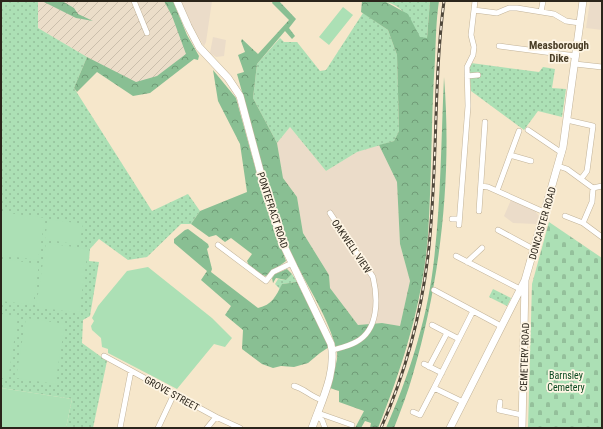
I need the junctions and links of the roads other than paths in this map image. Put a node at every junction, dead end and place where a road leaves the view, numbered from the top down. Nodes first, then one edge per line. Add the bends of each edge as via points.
1 (134, 1) edge
2 (177, 1) edge
3 (475, 1) edge
4 (543, 1) edge
5 (583, 1) edge
6 (474, 10) junction
7 (541, 12) junction
8 (580, 23) junction
9 (147, 33) dead end
10 (499, 46) dead end
11 (575, 60) junction
12 (602, 67) edge
13 (478, 75) dead end
14 (467, 76) junction
15 (567, 120) junction
16 (485, 122) dead end
17 (528, 130) dead end
18 (519, 131) dead end
19 (562, 153) junction
20 (510, 155) junction
21 (531, 161) dead end
22 (558, 166) junction
23 (581, 179) junction
24 (481, 186) junction
25 (602, 186) edge
26 (593, 188) junction
27 (497, 191) junction
28 (479, 211) dead end
29 (544, 212) junction
30 (330, 213) dead end
31 (565, 216) dead end
32 (452, 219) dead end
33 (583, 224) junction
34 (498, 230) dead end
35 (602, 237) edge
36 (218, 246) dead end
37 (482, 248) dead end
38 (535, 250) junction
39 (456, 256) dead end
40 (467, 262) junction
41 (292, 264) junction
42 (525, 280) junction
43 (520, 289) junction
44 (434, 290) dead end
45 (514, 301) junction
46 (526, 301) junction
47 (473, 311) junction
48 (432, 325) dead end
49 (501, 326) junction
50 (447, 333) junction
51 (459, 339) junction
52 (332, 350) junction
53 (104, 356) dead end
54 (131, 371) junction
55 (442, 373) junction
56 (294, 386) dead end
57 (434, 388) junction
58 (174, 394) junction
59 (322, 400) junction
60 (463, 402) junction
61 (500, 402) dead end
62 (413, 412) dead end
63 (317, 415) junction
64 (522, 415) junction
65 (216, 417) junction
66 (352, 425) dead end
67 (120, 428) edge
68 (158, 428) edge
69 (207, 428) edge
70 (240, 428) edge
71 (312, 428) edge
72 (325, 428) edge
73 (450, 428) edge
74 (522, 428) edge

1 - 9 street
2 - 41 highway, PONTEFRACT ROAD via 199,47 228,78 240,96 269,202
3 - 6 street
4 - 7 street
5 - 8 highway, DONCASTER ROAD
6 - 7 street via 497,12 517,8
6 - 14 street via 471,34 474,47 468,63
7 - 8 street
8 - 11 highway, DONCASTER ROAD
10 - 11 street
11 - 12 street
11 - 15 highway, DONCASTER ROAD
13 - 14 street
14 - 32 street via 468,106 459,222
15 - 19 highway, DONCASTER ROAD
15 - 23 street via 593,126 587,170
16 - 24 street
17 - 19 street
18 - 20 street
19 - 22 highway, DONCASTER ROAD
20 - 21 street
20 - 27 street
22 - 23 street
22 - 29 highway, DONCASTER ROAD
23 - 26 street
24 - 27 street
24 - 28 street
25 - 26 street
26 - 33 street via 592,202
27 - 29 street
29 - 38 highway, DONCASTER ROAD
30 - 52 street, OAKWELL VIEW via 372,277 376,289 374,316 368,332 356,342
31 - 33 street
33 - 35 street
34 - 38 street
36 - 41 street via 266,281 273,272
37 - 40 street
38 - 42 highway, DONCASTER ROAD
39 - 40 street
40 - 43 street
41 - 52 highway, PONTEFRACT ROAD via 321,321
42 - 43 highway, DONCASTER ROAD
42 - 46 highway, CEMETERY ROAD
43 - 45 highway, DONCASTER ROAD
43 - 46 highway
44 - 47 street
45 - 46 highway
45 - 49 highway, DONCASTER ROAD
46 - 64 highway, CEMETERY ROAD
47 - 49 street
47 - 51 street
48 - 50 street
49 - 60 highway, DONCASTER ROAD
50 - 51 street
50 - 55 street via 427,366
51 - 55 street
52 - 59 highway, PONTEFRACT ROAD via 332,368
53 - 54 street, GROVE STREET
54 - 58 street, GROVE STREET
54 - 67 street
55 - 57 street
56 - 59 street
57 - 60 street
57 - 62 street via 420,415
58 - 65 street, GROVE STREET
58 - 68 street
59 - 63 highway, PONTEFRACT ROAD
60 - 73 highway, DONCASTER ROAD
61 - 64 street via 499,410
63 - 66 street
63 - 71 highway, PONTEFRACT ROAD
63 - 72 street
64 - 74 highway, CEMETERY ROAD
65 - 69 street
65 - 70 street, GROVE STREET

